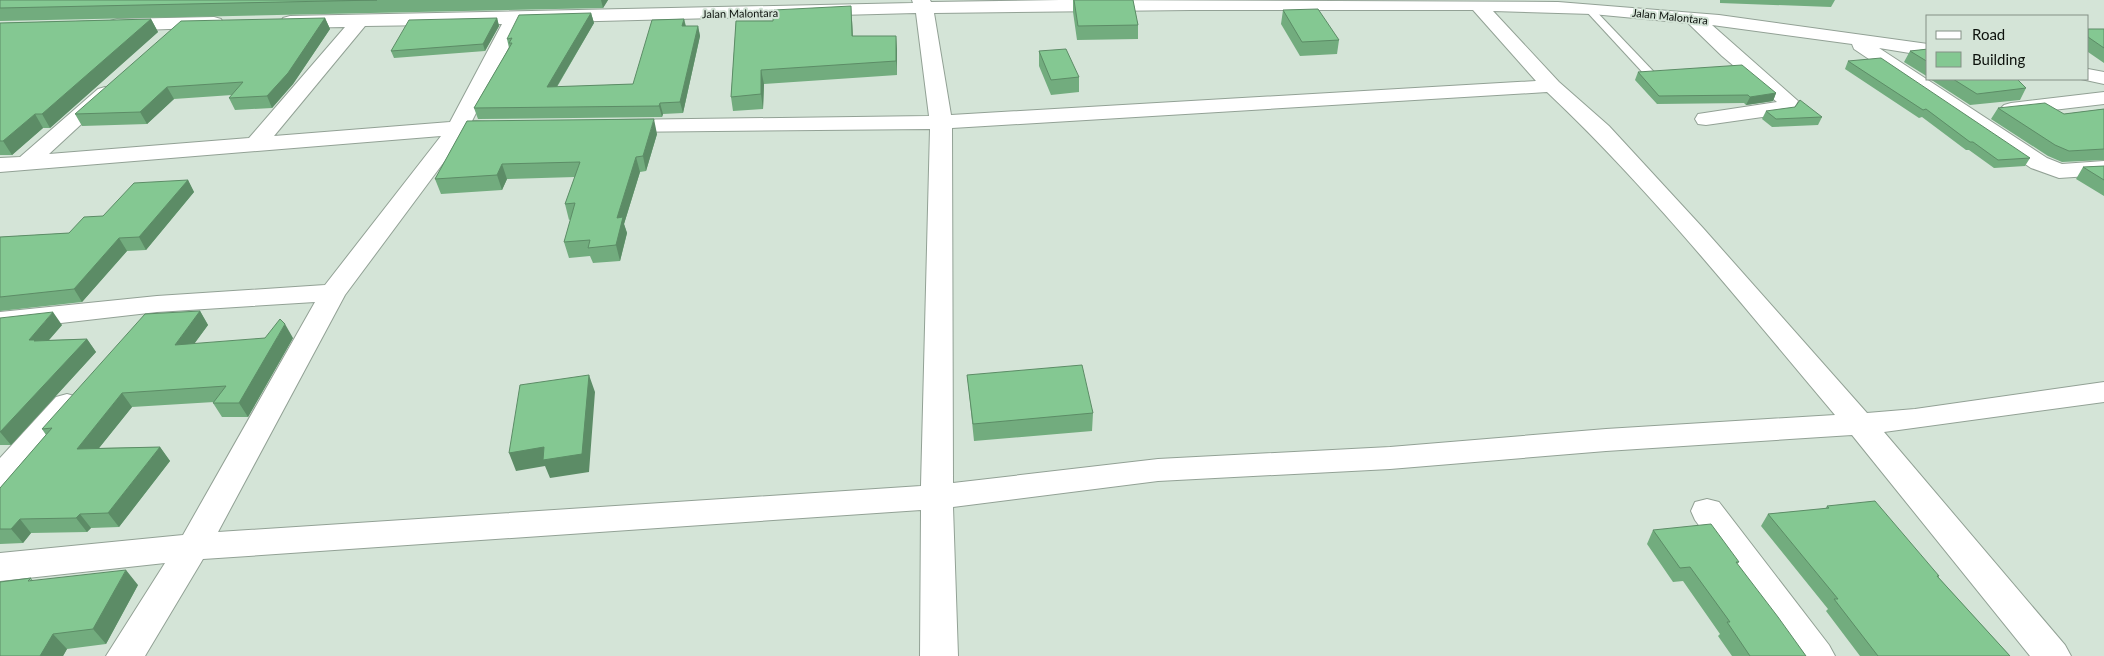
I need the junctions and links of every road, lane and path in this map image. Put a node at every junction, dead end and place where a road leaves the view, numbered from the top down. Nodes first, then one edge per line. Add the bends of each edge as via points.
1 (610, 0) edge
2 (922, 4) edge
3 (1479, 6) junction
4 (1621, 6) edge
5 (1589, 8) junction
6 (600, 16) junction
7 (514, 18) junction
8 (1694, 18) junction
9 (360, 21) junction
10 (270, 22) edge
11 (183, 23) junction
12 (231, 23) edge
13 (103, 25) edge
14 (1852, 38) junction
15 (162, 42) edge
16 (1926, 50) edge
17 (1650, 74) edge
18 (2089, 75) edge
19 (2104, 78) edge
20 (119, 80) edge
21 (1552, 86) junction
22 (2104, 98) edge
23 (1967, 114) junction
24 (1706, 119) dead end
25 (941, 122) junction
26 (596, 126) edge
27 (458, 128) junction
28 (517, 128) edge
29 (256, 144) junction
30 (26, 163) junction
31 (0, 165) edge
32 (2104, 168) edge
33 (333, 293) junction
34 (157, 304) junction
35 (0, 321) edge
36 (131, 333) edge
37 (85, 384) edge
38 (2104, 392) edge
39 (1860, 424) junction
40 (0, 479) edge
41 (937, 498) junction
42 (1707, 511) dead end
43 (193, 547) junction
44 (0, 567) edge
45 (125, 656) edge
46 (939, 656) edge
47 (1816, 656) edge
48 (2052, 656) edge

1 - 6 street
2 - 3 street, Jalan Malontara
2 - 6 street, Jalan Malontara
2 - 25 street
3 - 5 street, Jalan Malontara
3 - 21 street
4 - 5 street, Jalan Malontara
4 - 8 street, Jalan Malontara
5 - 17 lane
6 - 7 street, Jalan Malontara
7 - 9 street, Jalan Malontara
7 - 27 street
8 - 14 street, Jalan Malontara
8 - 24 street via 1788,101 1784,109
9 - 10 street, Jalan Malontara
9 - 29 street
11 - 12 street
11 - 13 street
11 - 15 street
14 - 16 street, Jalan Malontara
14 - 23 street
18 - 19 street
20 - 30 street
21 - 25 street
21 - 39 street via 1600,131 1694,233
22 - 23 street
23 - 32 street via 2039,163 2059,171
25 - 26 street
25 - 41 street
27 - 28 street
27 - 29 street
27 - 33 street
29 - 30 street
30 - 31 street
33 - 34 street
33 - 43 street
34 - 35 street
34 - 36 street
37 - 40 street
38 - 39 street
39 - 41 street via 1390,458 1158,470
39 - 48 street
41 - 43 street
41 - 46 street
42 - 47 street
43 - 44 street
43 - 45 street

